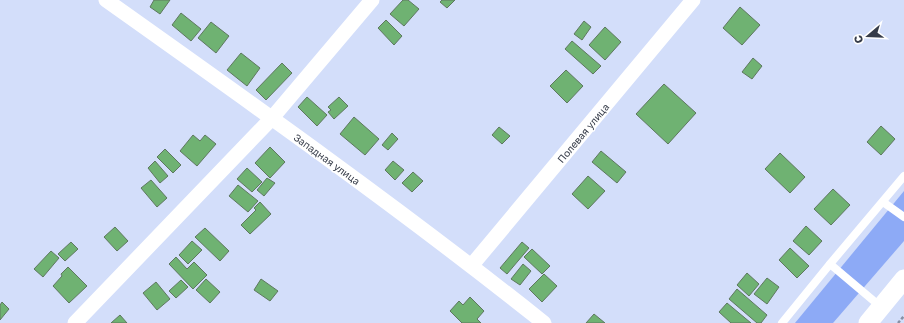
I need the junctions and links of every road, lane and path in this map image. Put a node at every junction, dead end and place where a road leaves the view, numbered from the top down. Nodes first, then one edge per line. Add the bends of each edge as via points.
1 (106, 0) edge
2 (372, 0) edge
3 (693, 0) edge
4 (272, 118) junction
5 (904, 176) edge
6 (883, 202) junction
7 (904, 217) edge
8 (830, 264) junction
9 (472, 265) junction
10 (904, 279) edge
11 (881, 307) junction
12 (904, 316) edge
13 (75, 323) edge
14 (544, 323) edge
15 (782, 323) edge
16 (868, 323) edge
17 (898, 323) edge

1 - 4 street, Западная улица
2 - 4 street
3 - 9 street, Полевая улица
4 - 9 street, Западная улица
4 - 13 street
5 - 6 lane
6 - 7 lane
6 - 8 lane
8 - 11 lane
8 - 15 lane
9 - 14 street, Западная улица
10 - 11 street
11 - 16 street
12 - 17 path

